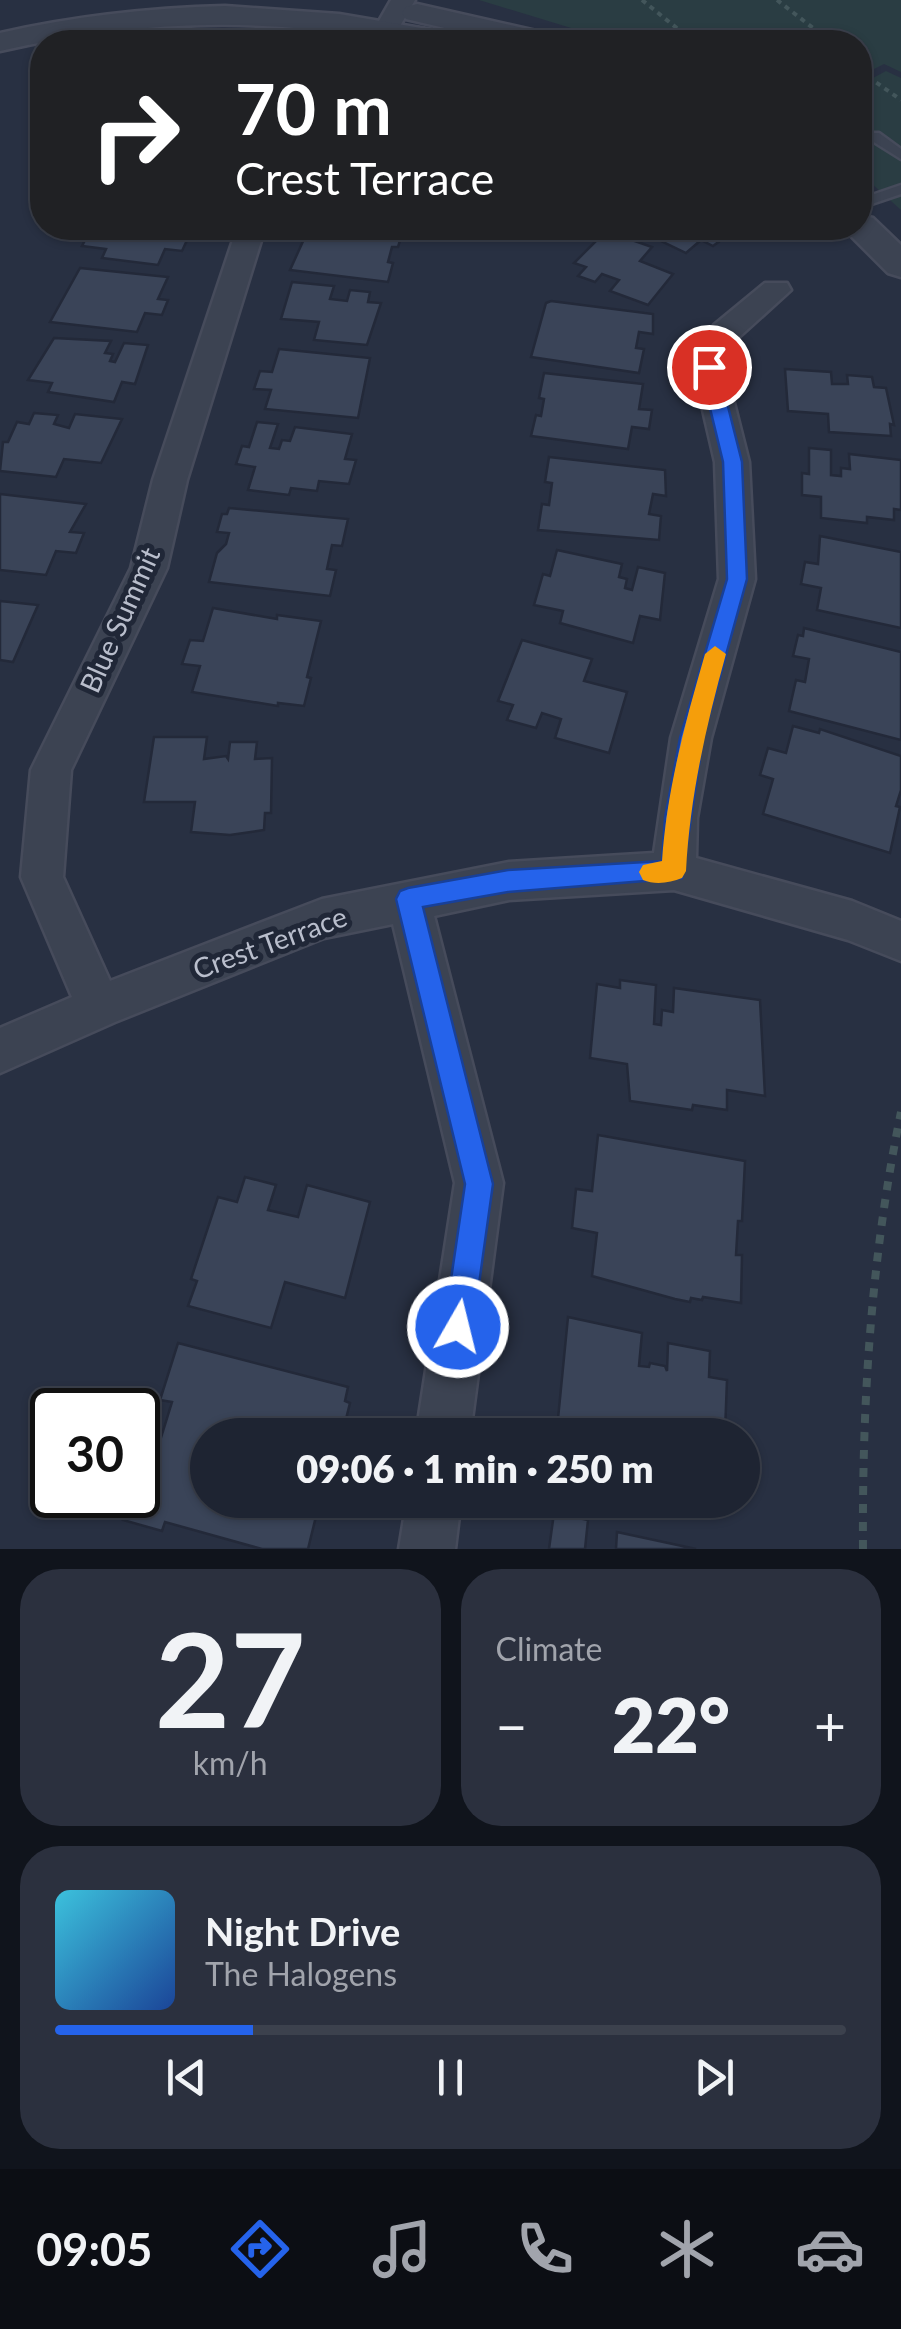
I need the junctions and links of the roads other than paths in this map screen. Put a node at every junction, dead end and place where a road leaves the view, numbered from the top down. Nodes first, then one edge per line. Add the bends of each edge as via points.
1 (118, 0) edge
2 (315, 0) edge
3 (396, 13) edge
4 (0, 15) edge
5 (64, 30) edge
6 (428, 30) edge
7 (482, 30) edge
8 (30, 36) edge
9 (0, 42) edge
10 (874, 136) dead end
11 (901, 154) edge
12 (901, 190) edge
13 (872, 200) edge
14 (872, 237) edge
15 (248, 240) edge
16 (901, 265) edge
17 (776, 290) dead end
18 (674, 871) junction
19 (408, 899) junction
20 (901, 941) edge
21 (99, 1007) junction
22 (0, 1051) edge
23 (445, 1418) edge
24 (431, 1518) edge
25 (426, 1549) edge

1 - 4 street
2 - 3 street
3 - 5 street via 204,14
3 - 6 street
3 - 7 street
8 - 9 street
10 - 11 lane
12 - 13 lane
14 - 16 street
15 - 21 street, Blue Summit via 170,480 149,568 51,770 42,877
17 - 18 street via 725,332 709,367 732,462 737,579 692,738
18 - 19 street, Crest Terrace via 508,881
18 - 20 street, Crest Terrace
19 - 21 street, Crest Terrace via 322,919
19 - 23 street via 479,1184
21 - 22 street, Crest Terrace
24 - 25 street

